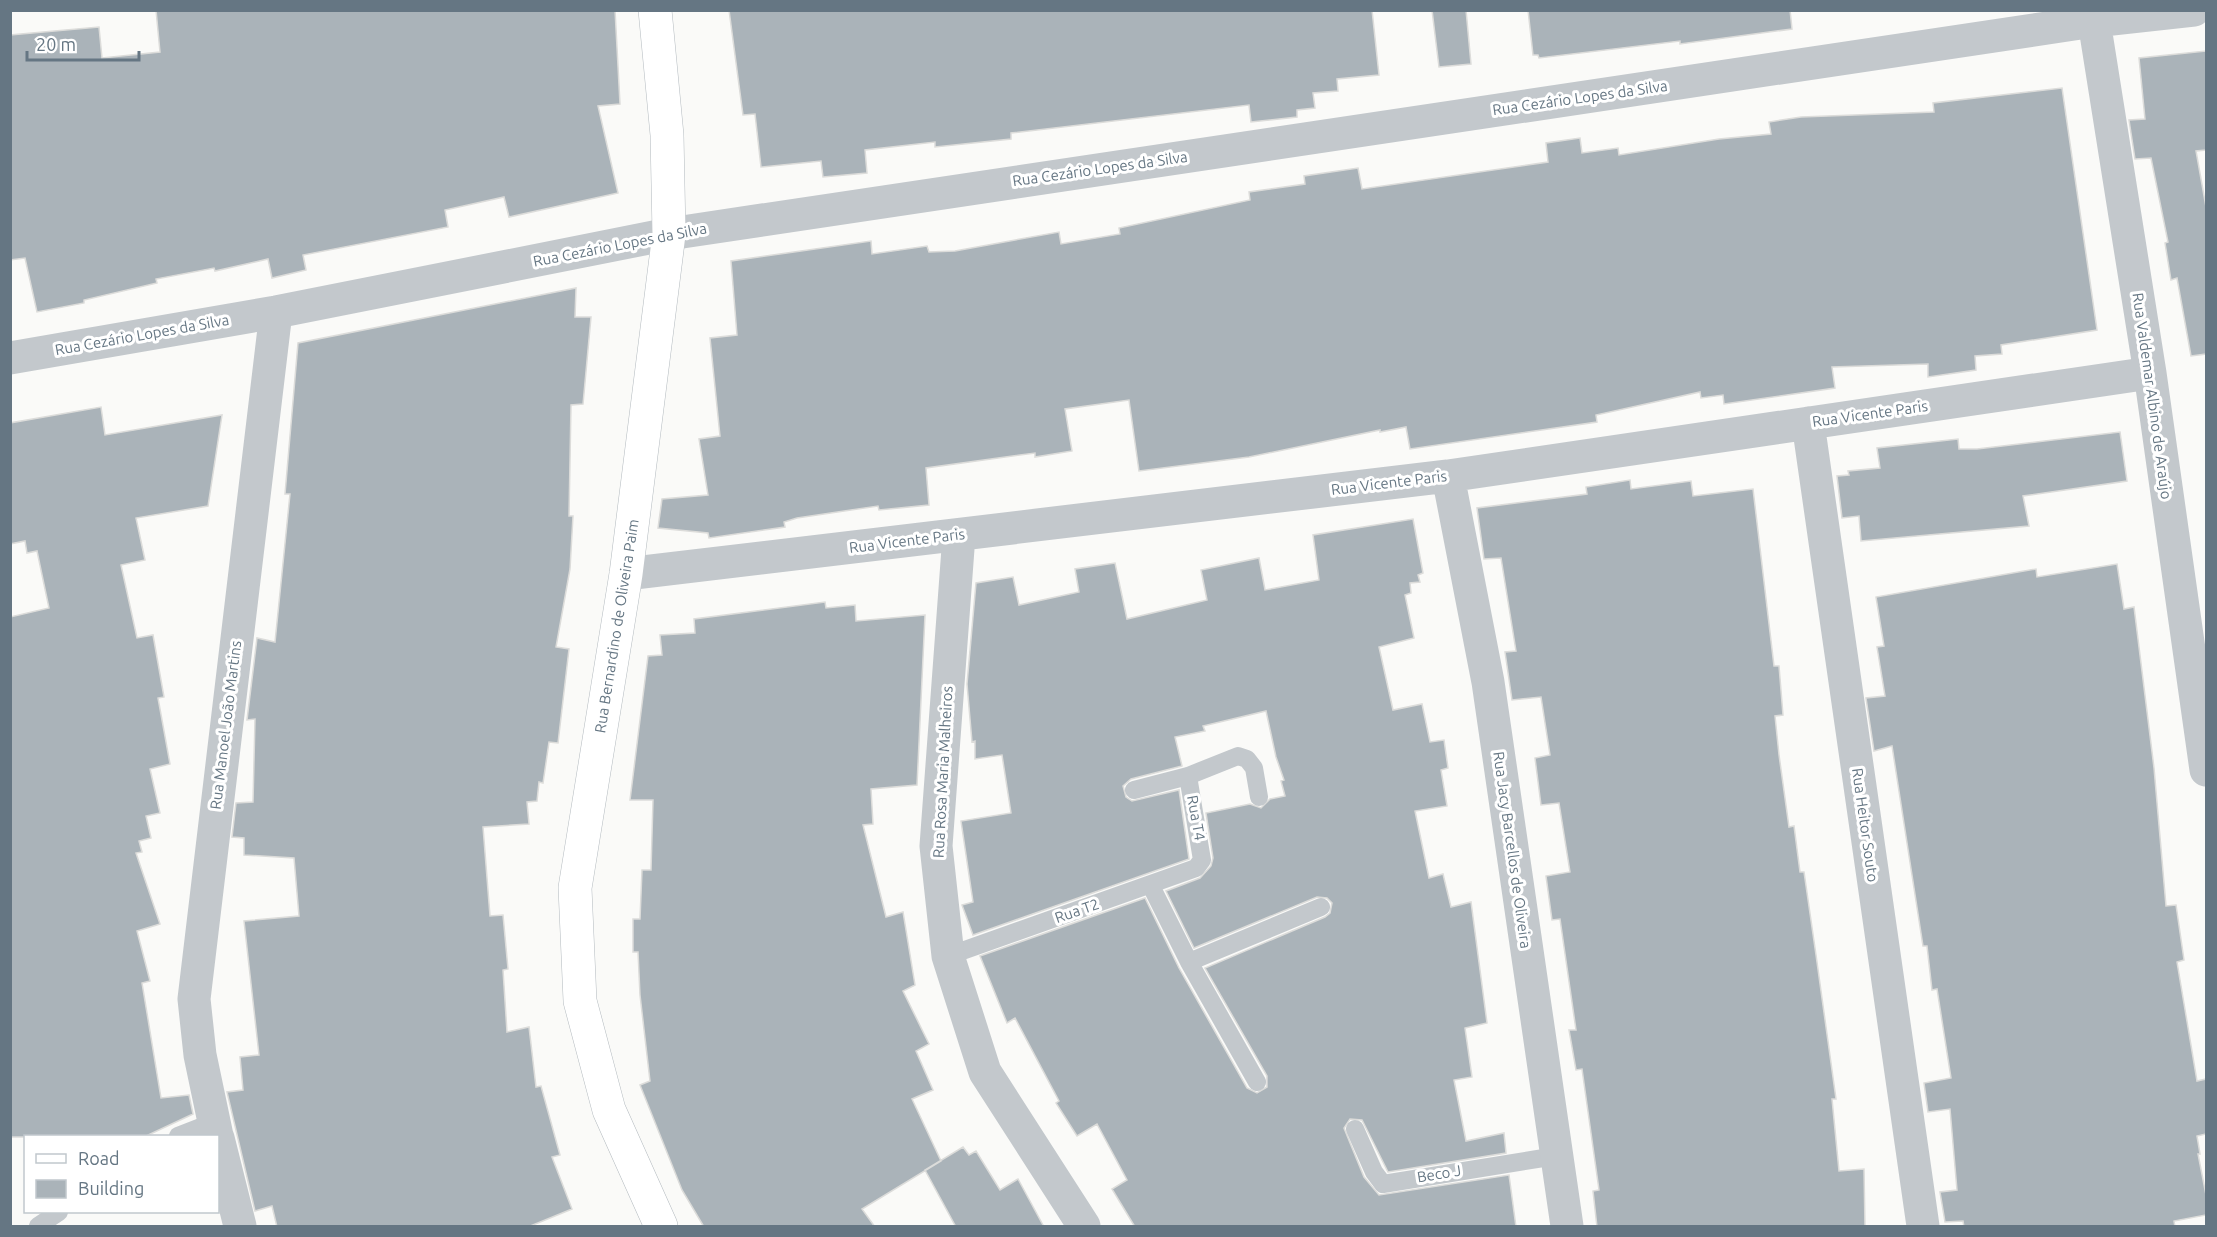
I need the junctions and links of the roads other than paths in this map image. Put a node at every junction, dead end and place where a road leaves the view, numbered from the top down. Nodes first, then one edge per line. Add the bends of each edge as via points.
1 (656, 10) edge
2 (2194, 10) edge
3 (2094, 21) junction
4 (669, 234) junction
5 (276, 312) junction
6 (10, 358) edge
7 (2150, 373) junction
8 (1808, 423) junction
9 (1448, 476) junction
10 (959, 535) junction
11 (626, 574) junction
12 (2206, 770) edge
13 (1188, 776) junction
14 (1134, 790) dead end
15 (1259, 797) dead end
16 (1202, 860) joint
17 (1151, 885) junction
18 (1321, 907) dead end
19 (948, 956) junction
20 (1190, 962) junction
21 (1257, 1082) dead end
22 (1355, 1129) dead end
23 (216, 1132) edge
24 (193, 1135) edge
25 (219, 1144) edge
26 (1556, 1156) junction
27 (58, 1213) edge
28 (38, 1227) edge
29 (240, 1227) edge
30 (661, 1227) edge
31 (1084, 1227) edge
32 (1567, 1227) edge
33 (1923, 1227) edge

1 - 4 street, Rua Bernardino de Oliveira Paim via 667,135
2 - 3 street, Rua Cezário Lopes da Silva
3 - 4 street, Rua Cezário Lopes da Silva
3 - 7 street, Rua Valdemar Albino de Araújo
4 - 5 street, Rua Cezário Lopes da Silva
4 - 11 street, Rua Bernardino de Oliveira Paim
5 - 6 street, Rua Cezário Lopes da Silva
5 - 23 street, Rua Manoel João Martins via 194,999 200,1055
7 - 8 street, Rua Vicente Paris
7 - 12 street, Rua Valdemar Albino de Araújo
8 - 9 street, Rua Vicente Paris
8 - 33 street, Rua Heitor Souto
9 - 10 street, Rua Vicente Paris
9 - 26 street, Rua Jacy Barcellos de Oliveira via 1488,682
10 - 11 street, Rua Vicente Paris
10 - 19 street, Rua Rosa Maria Malheiros via 936,846
11 - 30 street, Rua Bernardino de Oliveira Paim via 575,888 579,990 609,1110
13 - 14 lane
13 - 15 lane via 1238,756 1254,768
13 - 16 lane, Rua T4
16 - 17 lane, Rua T2 via 1196,868
17 - 19 lane, Rua T2
17 - 20 lane
18 - 20 lane
19 - 31 street, Rua Rosa Maria Malheiros via 985,1072
20 - 21 lane
22 - 26 lane, Beco J via 1383,1184
23 - 24 lane
25 - 29 street, Rua Manoel João Martins
26 - 32 street, Rua Jacy Barcellos de Oliveira
27 - 28 lane

